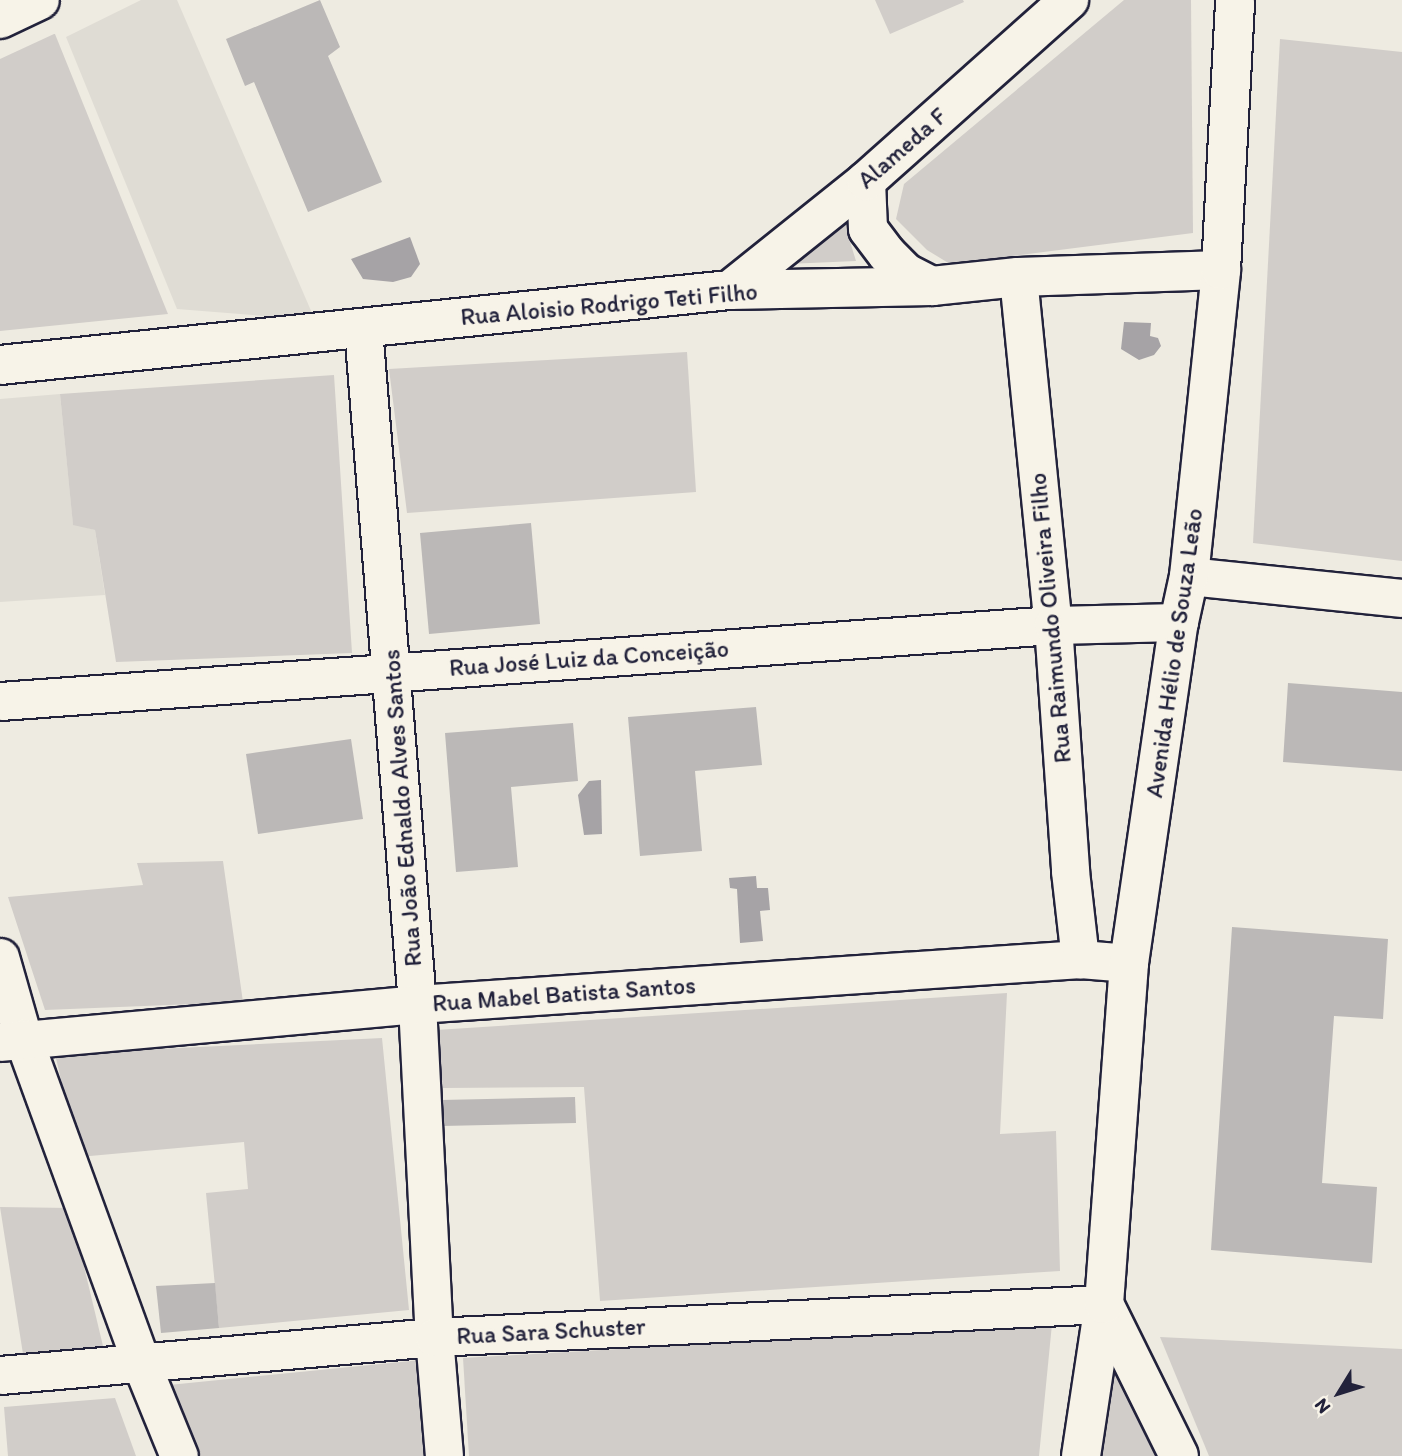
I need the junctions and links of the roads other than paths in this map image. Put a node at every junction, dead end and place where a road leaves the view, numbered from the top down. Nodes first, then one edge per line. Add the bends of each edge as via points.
1 (40, 0) edge
2 (1069, 0) edge
3 (1235, 0) edge
4 (0, 19) edge
5 (866, 181) junction
6 (1221, 270) junction
7 (1018, 277) junction
8 (932, 286) junction
9 (730, 290) junction
10 (363, 328) junction
11 (0, 365) edge
12 (1189, 576) junction
13 (1402, 598) edge
14 (1179, 622) junction
15 (1053, 625) junction
16 (392, 672) junction
17 (0, 702) edge
18 (0, 957) edge
19 (1080, 959) junction
20 (1129, 963) junction
21 (417, 1004) junction
22 (12, 1040) edge
23 (1104, 1304) junction
24 (434, 1337) junction
25 (141, 1363) junction
26 (0, 1375) edge
27 (179, 1456) edge
28 (444, 1456) edge
29 (1081, 1456) edge
30 (1179, 1456) edge

1 - 4 street
2 - 5 street, Alameda F
3 - 6 street, Avenida Hélio de Souza Leão
5 - 8 street via 868,229 906,273
5 - 9 street, Alameda F
6 - 7 street, Rua Aloisio Rodrigo Teti Filho
6 - 12 street, Avenida Hélio de Souza Leão
7 - 8 street, Rua Aloisio Rodrigo Teti Filho
7 - 15 street, Rua Raimundo Oliveira Filho
8 - 9 street, Rua Aloisio Rodrigo Teti Filho
9 - 10 street, Rua Aloisio Rodrigo Teti Filho
10 - 11 street, Rua Aloisio Rodrigo Teti Filho
10 - 16 street, Rua João Ednaldo Alves Santos
12 - 13 street
12 - 14 street, Avenida Hélio de Souza Leão
14 - 15 street, Rua José Luiz da Conceição
14 - 20 street, Avenida Hélio de Souza Leão
15 - 16 street, Rua José Luiz da Conceição
15 - 19 street, Rua Raimundo Oliveira Filho
16 - 17 street, Rua José Luiz da Conceição
16 - 21 street, Rua João Ednaldo Alves Santos
18 - 22 street
19 - 20 street, Rua Mabel Batista Santos
19 - 21 street, Rua Mabel Batista Santos
20 - 23 street, Avenida Hélio de Souza Leão
21 - 22 street, Rua Mabel Batista Santos
21 - 24 street, Rua João Ednaldo Alves Santos
22 - 25 street
23 - 24 street, Rua Sara Schuster
23 - 29 street, Avenida Hélio de Souza Leão
23 - 30 street
24 - 25 street, Rua Sara Schuster
24 - 28 street, Rua João Ednaldo Alves Santos
25 - 26 street, Rua Sara Schuster
25 - 27 street

